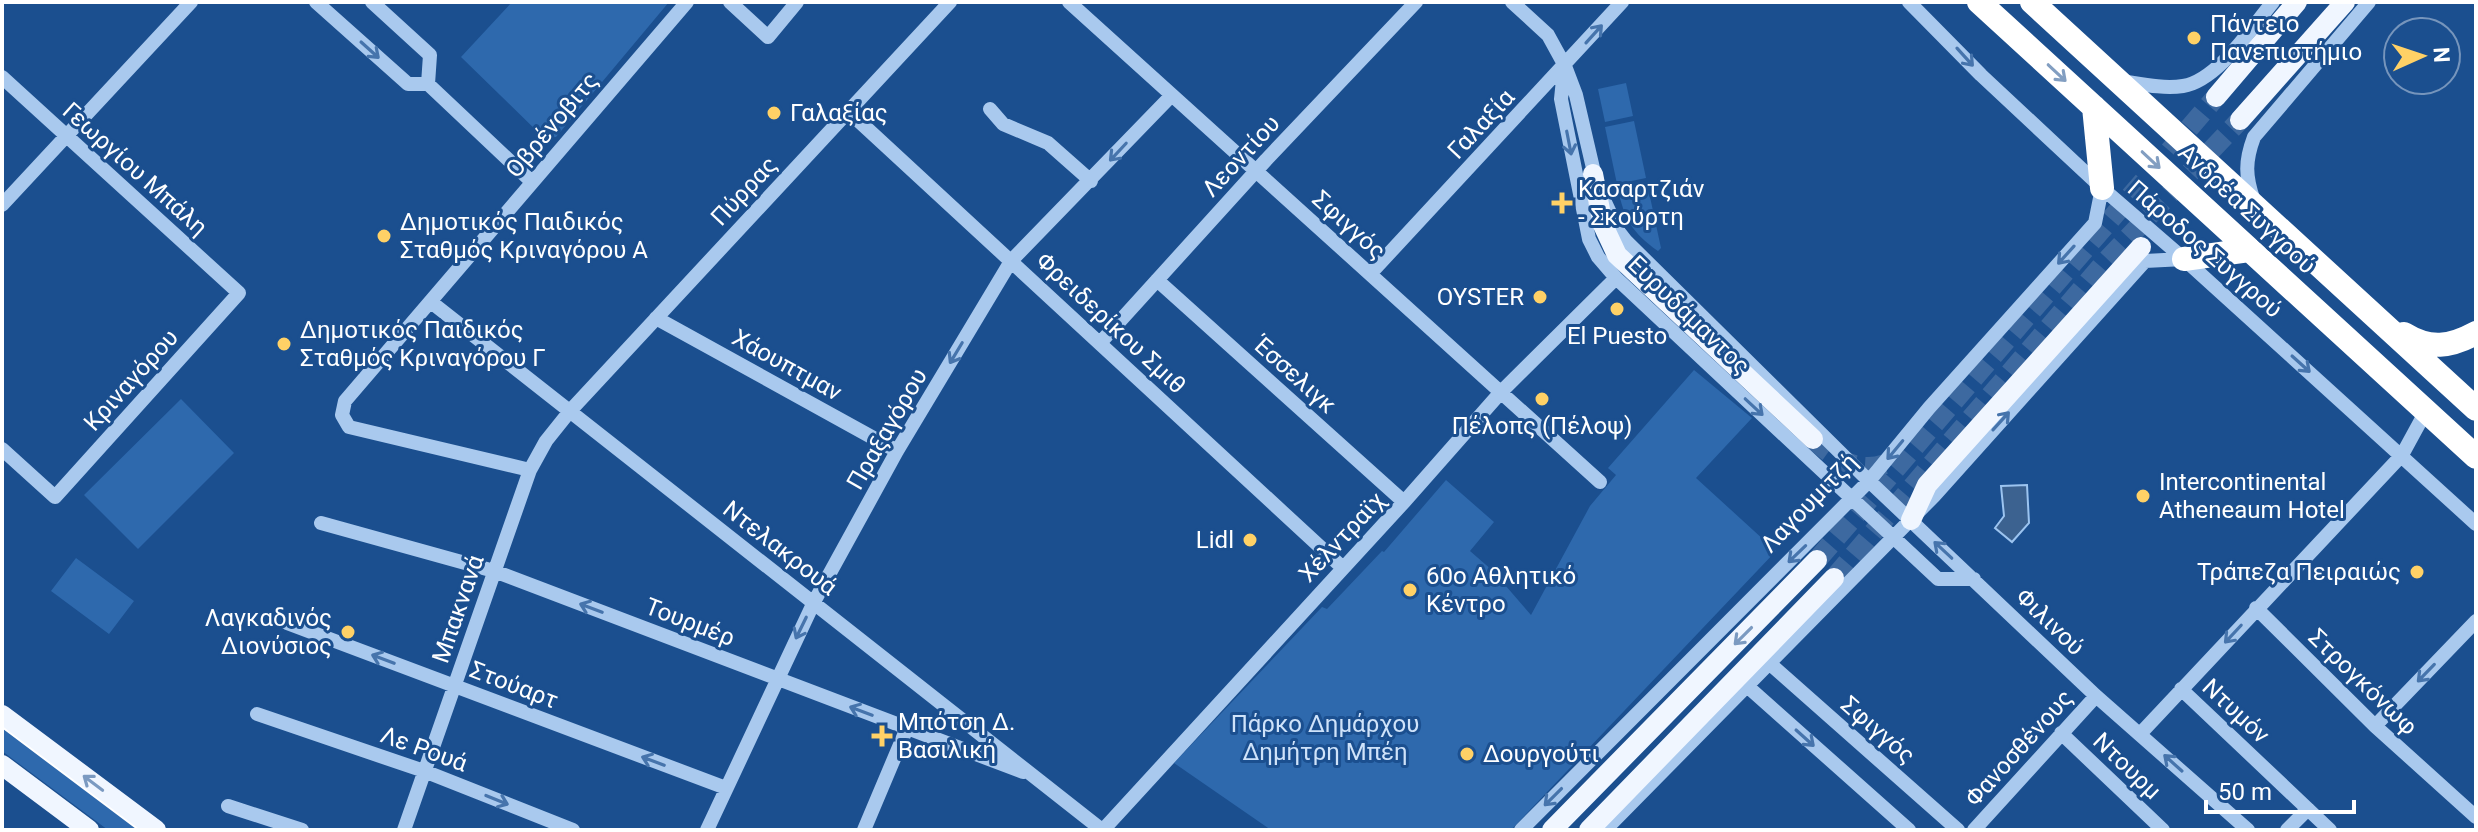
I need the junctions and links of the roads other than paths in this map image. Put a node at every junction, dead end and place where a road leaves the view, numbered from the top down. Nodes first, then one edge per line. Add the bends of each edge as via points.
1 (191, 2) edge
2 (316, 2) edge
3 (372, 2) edge
4 (687, 2) edge
5 (730, 2) edge
6 (797, 2) edge
7 (950, 2) edge
8 (1069, 2) edge
9 (1416, 2) edge
10 (1512, 2) edge
11 (1622, 2) edge
12 (1909, 2) edge
13 (1979, 2) edge
14 (2032, 2) edge
15 (2273, 2) edge
16 (2297, 2) edge
17 (2345, 2) edge
18 (2369, 2) edge
19 (1565, 66) junction
20 (2, 77) edge
21 (2118, 81) junction
22 (428, 84) junction
23 (1172, 95) junction
24 (2216, 97) tunnel mouth
25 (2094, 107) junction
26 (990, 109) dead end
27 (848, 111) junction
28 (2240, 120) tunnel mouth
29 (66, 136) junction
30 (1256, 171) junction
31 (1593, 174) junction
32 (1091, 181) junction
33 (532, 182) junction
34 (2102, 188) junction
35 (2, 205) edge
36 (2257, 209) junction
37 (2141, 247) dead end
38 (2249, 250) junction
39 (2184, 259) junction
40 (1011, 261) junction
41 (1370, 274) junction
42 (1616, 278) junction
43 (1157, 280) junction
44 (239, 293) joint
45 (431, 302) junction
46 (656, 318) junction
47 (2377, 318) junction
48 (2476, 320) edge
49 (2476, 333) edge
50 (2407, 336) junction
51 (1100, 343) junction
52 (2450, 385) junction
53 (1501, 392) junction
54 (2476, 399) edge
55 (2476, 409) edge
56 (570, 411) junction
57 (2426, 411) junction
58 (1813, 439) tunnel mouth
59 (2, 449) edge
60 (897, 451) junction
61 (2402, 455) junction
62 (2476, 457) edge
63 (530, 470) junction
64 (1869, 481) junction
65 (1600, 482) dead end
66 (1851, 498) junction
67 (1404, 502) junction
68 (1911, 520) junction
69 (321, 523) dead end
70 (2476, 524) edge
71 (1893, 538) junction
72 (1817, 560) tunnel mouth
73 (1343, 568) junction
74 (494, 571) junction
75 (1834, 578) tunnel mouth
76 (1974, 579) junction
77 (814, 602) junction
78 (2256, 608) junction
79 (2476, 621) edge
80 (287, 623) dead end
81 (1769, 663) junction
82 (777, 679) junction
83 (454, 686) junction
84 (1747, 686) junction
85 (2181, 689) junction
86 (2096, 696) junction
87 (257, 714) dead end
88 (2, 715) edge
89 (2375, 726) junction
90 (907, 728) junction
91 (2061, 733) junction
92 (2140, 734) junction
93 (2, 765) edge
94 (424, 771) junction
95 (1038, 778) junction
96 (726, 788) junction
97 (228, 806) dead end
98 (2308, 809) junction
99 (2476, 817) edge
100 (89, 830) edge
101 (156, 830) edge
102 (302, 830) edge
103 (404, 830) edge
104 (573, 830) edge
105 (707, 830) edge
106 (864, 830) edge
107 (1103, 830) edge
108 (1521, 830) edge
109 (1552, 830) edge
110 (1589, 830) edge
111 (1605, 830) edge
112 (1909, 830) edge
113 (1958, 830) edge
114 (1974, 830) edge
115 (2163, 830) edge
116 (2248, 830) edge
117 (2287, 830) edge
118 (2330, 830) edge

1 - 29 street
2 -> 22 street via 408,84
3 - 22 street via 430,55
4 - 33 street, Οβρένοβιτς
5 - 6 street via 768,37
7 - 27 street, Πύρρας
8 - 23 street, Σφιγγός
9 - 30 street, Λεοντίου
10 - 19 street, Ευρυδάμαντος via 1548,35
19 -> 11 street, Γαλαξία
12 -> 34 street, Πάροδος Συγγρού
13 -> 25 highway, Ανδρέα Συγγρού
14 - 21 highway, Ανδρέα Συγγρού
15 - 21 street via 2217,68 2195,82 2168,87
16 - 24 main road
17 - 28 main road
18 - 36 street via 2254,137 2246,179
19 - 31 street, Ευρυδάμαντος
19 - 41 street, Γαλαξία
19 -> 42 street, Ευρυδάμαντος via 1561,99 1589,239
20 - 29 street, Γεωργίου Μπάλη
21 - 36 highway, Ανδρέα Συγγρού
22 - 33 street
23 - 30 street, Σφιγγός
23 -> 32 street, Πραξαγόρου
25 - 34 highway
25 -> 38 highway, Ανδρέα Συγγρού
26 - 32 street via 1003,124 1048,143
27 - 40 street, Φρειδερίκου Σμιθ
27 - 46 street, Πύρρας
29 - 35 street
29 - 44 street, Γεωργίου Μπάλη
30 - 41 street, Σφιγγός
30 - 43 street, Λεοντίου
31 - 58 main road via 1603,225 1617,255
31 - 64 street, Ευρυδάμαντος via 1626,241
32 - 40 street, Πραξαγόρου
33 - 45 street, Οβρένοβιτς
34 - 39 street, Πάροδος Συγγρού
34 -> 64 street, Λαγουμιτζή via 2095,223
36 - 47 highway, Ανδρέα Συγγρού
37 - 68 main road via 1927,485
38 - 39 highway
38 - 57 highway, Ανδρέα Συγγρού
39 -> 61 street, Πάροδος Συγγρού
68 -> 39 street via 2145,261
40 - 51 street, Φρειδερίκου Σμιθ
40 -> 60 street, Πραξαγόρου
41 - 53 street, Σφιγγός
42 - 53 street, Χέλντραϊχ
42 -> 66 street, Ευρυδάμαντος
43 - 51 street, Λεοντίου
43 - 67 street, Έσσελιγκ
44 - 59 street, Κριναγόρου via 55,497
45 - 56 street, Ντελακρουά
45 - 63 street, Οβρένοβιτς via 345,401 342,415 349,427
46 - 56 street, Πύρρας
46 - 60 street, Χάουπτμαν
47 - 50 highway
47 - 52 highway, Ανδρέα Συγγρού
48 - 50 highway via 2446,338
49 - 50 highway via 2432,347
51 - 73 street, Φρειδερίκου Σμιθ
52 - 54 street
52 - 55 highway, Ανδρέα Συγγρού
53 - 65 street, Σφιγγός
53 - 67 street, Χέλντραϊχ
56 - 63 street, Μπακνανά
56 - 77 street, Ντελακρουά
57 - 61 street
57 - 62 highway, Ανδρέα Συγγρού
60 - 77 street, Πραξαγόρου
61 - 70 street, Πάροδος Συγγρού
61 - 78 street
63 - 74 street, Μπακνανά
64 - 66 street, Λαγουμιτζή
64 - 68 street, Ευρυδάμαντος
66 - 71 street, Ευρυδάμαντος
66 -> 108 street, Λαγουμιτζή
67 - 73 street, Χέλντραϊχ
68 - 71 street
76 -> 68 street, Φιλινού
69 - 74 street, Τουρμέρ
71 - 76 street via 1938,579
71 - 81 street
72 -> 109 main road, Λαγουμιτζή
73 - 107 street, Χέλντραϊχ
82 -> 74 street, Τουρμέρ
74 - 83 street, Μπακνανά
75 - 110 main road
76 - 86 street, Φιλινού
77 -> 82 street, Πραξαγόρου
77 - 95 street, Ντελακρουά
78 -> 85 street
78 - 89 street, Στρογκόνωφ
79 -> 89 street
83 -> 80 street, Στούαρτ
81 - 84 street
81 - 113 street, Σφιγγός
90 -> 82 street, Τουρμέρ
82 - 96 street, Πραξαγόρου
83 - 94 street, Μπακνανά
96 -> 83 street, Στούαρτ
84 - 111 street
84 -> 112 street
85 - 92 street
85 - 98 street, Ντυμόν
86 - 91 street, Φανοσθένους
86 - 92 street, Φιλινού
87 - 94 street, Λε Ρουά
101 -> 88 main road
89 - 99 street, Στρογκόνωφ
90 - 95 street, Τουρμέρ
90 - 106 street
91 - 114 street, Φανοσθένους
91 - 115 street, Ντουρμ
116 -> 92 street, Φιλινού
93 - 100 main road
94 - 103 street, Μπακνανά
94 -> 104 street, Λε Ρουά
95 - 107 street, Ντελακρουά
96 - 105 street, Πραξαγόρου
97 - 102 street
98 - 117 street
98 - 118 street, Ντυμόν

